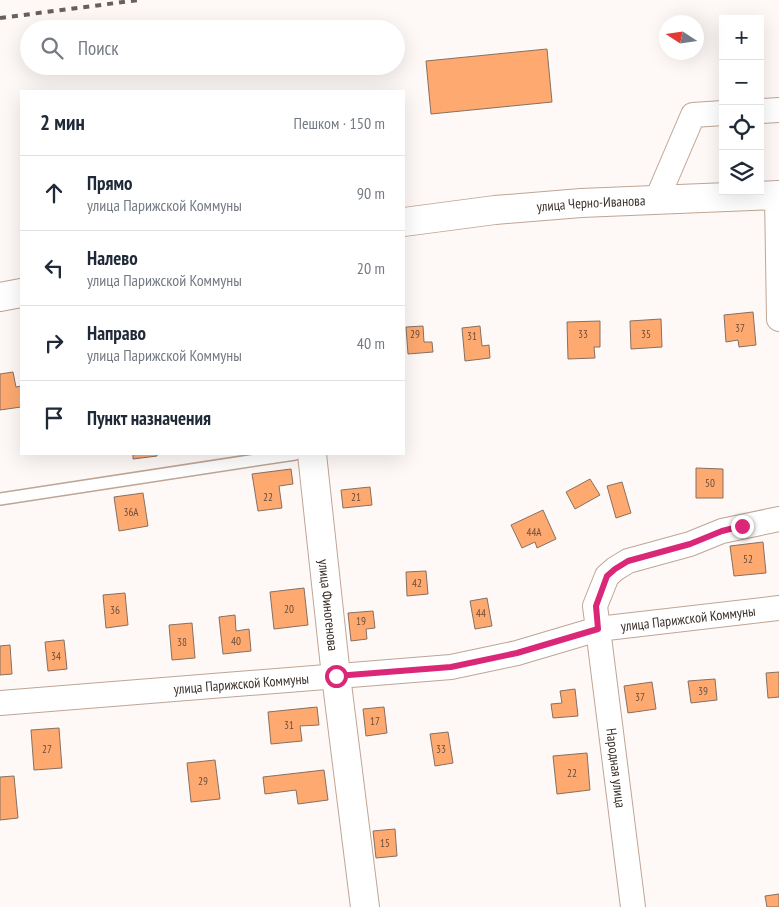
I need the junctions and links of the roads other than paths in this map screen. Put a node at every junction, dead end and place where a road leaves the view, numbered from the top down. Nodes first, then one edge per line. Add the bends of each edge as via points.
1 (779, 110) edge
2 (764, 111) edge
3 (719, 113) edge
4 (778, 195) edge
5 (657, 199) junction
6 (405, 222) edge
7 (20, 293) edge
8 (0, 297) edge
9 (779, 319) edge
10 (288, 455) edge
11 (312, 455) edge
12 (0, 498) edge
13 (779, 518) edge
14 (779, 608) edge
15 (598, 629) junction
16 (336, 676) junction
17 (0, 703) edge
18 (365, 907) edge
19 (634, 907) edge

1 - 2 street
3 - 5 street via 693,115
4 - 5 street, улица Черно-Иванова
4 - 9 street
5 - 6 street, улица Черно-Иванова via 505,209
7 - 8 street
10 - 12 lane
11 - 16 street, улица Финогенова
13 - 15 street via 722,531 690,544 628,561 607,576 596,606
14 - 15 street, улица Парижской Коммуны
15 - 16 street, улица Парижской Коммуны via 517,653 451,667
15 - 19 street, Народная улица
16 - 17 street, улица Парижской Коммуны
16 - 18 street, улица Финогенова

